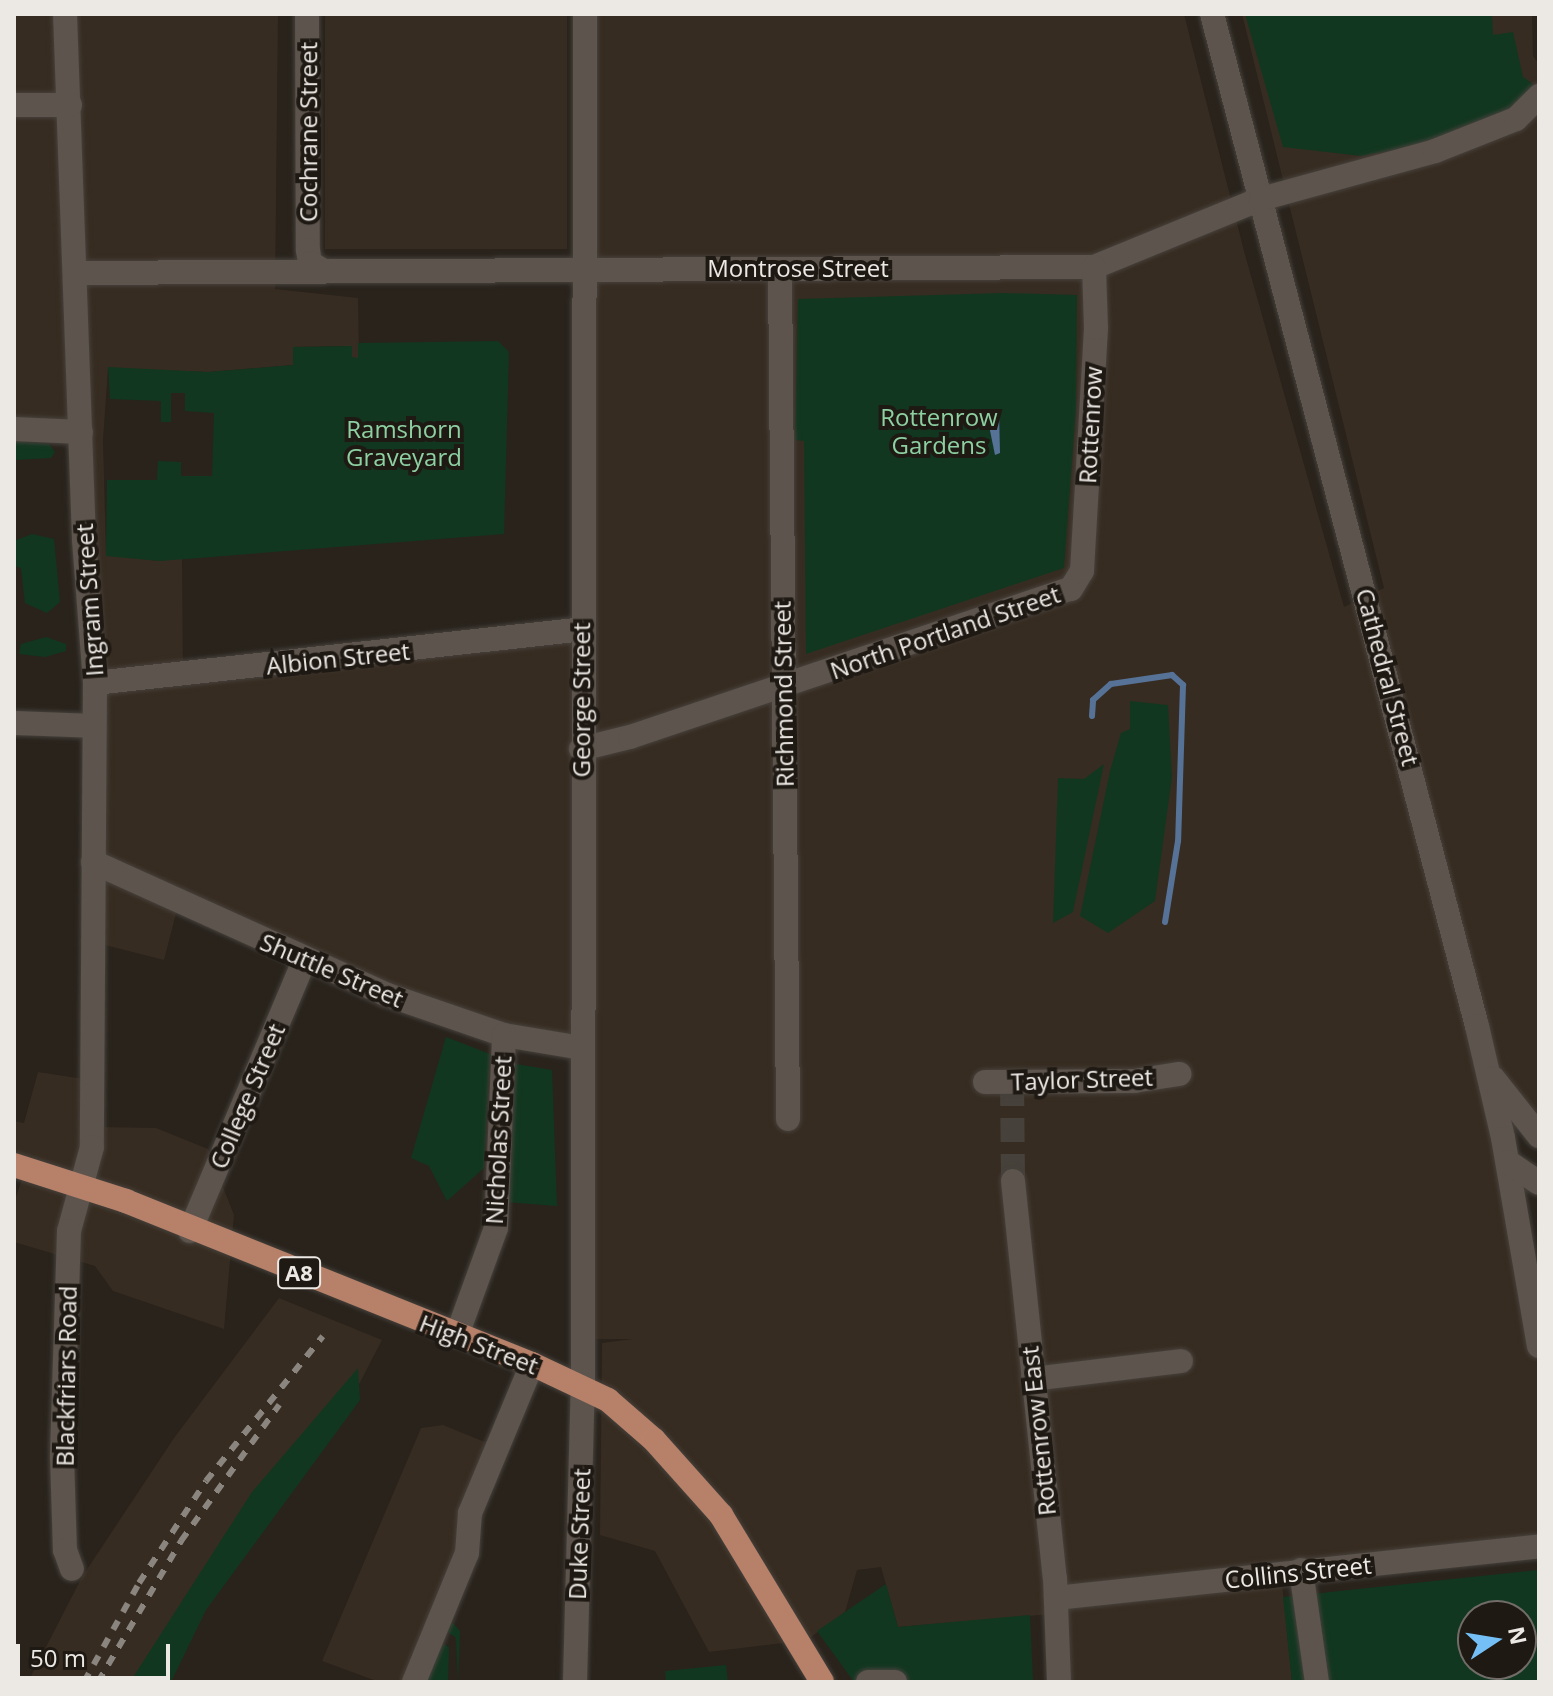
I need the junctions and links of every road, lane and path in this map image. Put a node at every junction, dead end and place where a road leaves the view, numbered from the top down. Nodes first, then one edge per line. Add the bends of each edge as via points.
1 (65, 14) edge
2 (307, 14) edge
3 (585, 14) edge
4 (1212, 14) edge
5 (1539, 96) edge
6 (14, 105) edge
7 (70, 105) junction
8 (1261, 199) junction
9 (315, 260) junction
10 (1094, 267) junction
11 (780, 269) junction
12 (585, 271) junction
13 (75, 273) junction
14 (14, 429) edge
15 (81, 432) junction
16 (1077, 583) joint
17 (581, 629) junction
18 (95, 683) junction
19 (784, 686) junction
20 (14, 723) edge
21 (94, 726) junction
22 (581, 749) junction
23 (93, 862) junction
24 (304, 961) junction
25 (504, 1035) junction
26 (582, 1048) junction
27 (1487, 1070) junction
28 (1179, 1074) dead end
29 (985, 1082) dead end
30 (788, 1119) dead end
31 (1539, 1136) edge
32 (1508, 1162) junction
33 (14, 1165) edge
34 (1013, 1181) tunnel mouth
35 (1539, 1183) edge
36 (83, 1184) junction
37 (190, 1231) junction
38 (1539, 1248) edge
39 (1527, 1272) junction
40 (457, 1335) junction
41 (1539, 1346) edge
42 (1181, 1361) dead end
43 (532, 1364) junction
44 (1031, 1367) junction
45 (583, 1386) junction
46 (1539, 1546) edge
47 (72, 1569) dead end
48 (1301, 1570) junction
49 (1056, 1598) junction
50 (414, 1682) edge
51 (575, 1682) edge
52 (822, 1682) edge
53 (868, 1682) edge
54 (895, 1682) edge
55 (1059, 1682) edge
56 (1317, 1682) edge

1 - 7 street, Ingram Street
2 - 9 street, Cochrane Street
3 - 12 street, George Street
4 - 8 street, Cathedral Street
5 - 8 street, Montrose Street via 1516,119 1435,151
6 - 7 street
7 - 13 street, Ingram Street
8 - 10 street, Montrose Street
8 - 27 street, Cathedral Street
9 - 12 street, Montrose Street
9 - 13 street, Montrose Street via 270,271
10 - 11 street, Montrose Street
10 - 16 street, Rottenrow via 1096,328
11 - 12 street, Montrose Street
11 - 19 street, Richmond Street
12 - 17 street, George Street
13 - 15 street, Ingram Street
14 - 15 street
15 - 18 street, Ingram Street
16 - 19 street, North Portland Street via 1054,596
17 - 18 street, Albion Street
17 - 22 street, George Street
18 - 21 street, Ingram Street
19 - 22 street, North Portland Street
19 - 30 street, Richmond Street
20 - 21 street
21 - 23 street, Ingram Street
22 - 26 street, George Street
23 - 24 street, Shuttle Street
23 - 36 street, Ingram Street via 92,1147
24 - 25 street, Shuttle Street
24 - 37 street, College Street
25 - 26 street, Shuttle Street
25 - 40 street, Nicholas Street via 496,1228
26 - 45 street, George Street
27 - 31 street
27 - 32 street, Cathedral Street
28 - 29 street, Taylor Street via 1134,1081
32 - 35 street
32 - 39 street, Cathedral Street
33 - 36 main road, High Street / A8
34 - 44 street, Rottenrow East
36 - 37 main road, High Street / A8
36 - 47 street, Blackfriars Road via 69,1231 63,1442 65,1550
37 - 40 main road, High Street / A8
38 - 39 street
39 - 41 street, Cathedral Street
40 - 43 main road, High Street / A8
42 - 44 street
43 - 45 main road, High Street / A8
43 - 50 street via 470,1513 467,1553
44 - 49 street, Rottenrow East
45 - 51 street, Duke Street
45 - 52 main road, High Street / A8 via 629,1416 700,1489 744,1548
46 - 48 street, Collins Street
48 - 49 street, Collins Street
48 - 56 street
49 - 55 street, Rottenrow East
53 - 54 street

